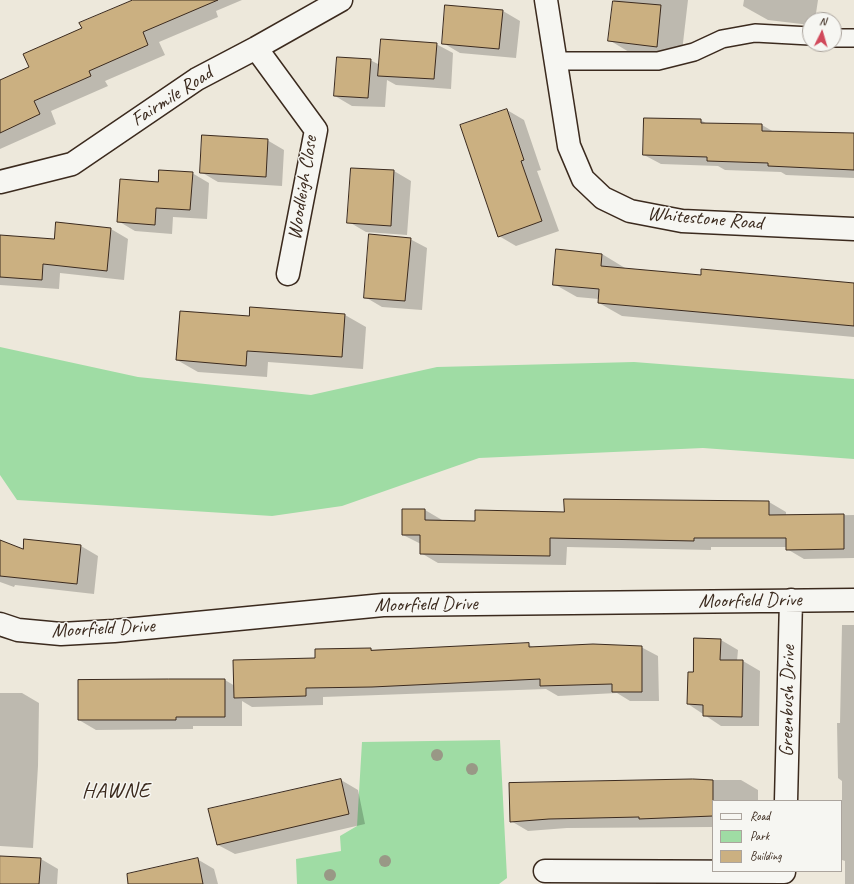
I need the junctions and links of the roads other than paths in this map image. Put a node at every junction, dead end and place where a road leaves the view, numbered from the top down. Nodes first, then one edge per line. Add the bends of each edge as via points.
1 (341, 0) edge
2 (546, 0) edge
3 (802, 36) edge
4 (842, 38) edge
5 (854, 38) edge
6 (256, 48) junction
7 (556, 61) junction
8 (0, 182) edge
9 (854, 229) edge
10 (288, 274) dead end
11 (791, 600) junction
12 (854, 600) edge
13 (0, 624) edge
14 (786, 800) edge
15 (545, 871) dead end
16 (784, 876) edge

1 - 6 street, Fairmile Road
2 - 7 street, Whitestone Road
3 - 7 lane via 755,33 722,39 694,52 658,60
4 - 5 lane
6 - 8 street, Fairmile Road via 197,79 72,164
6 - 10 street, Woodleigh Close via 316,130
7 - 9 street, Whitestone Road via 569,146 583,179 603,198 630,211 682,221
11 - 12 street, Moorfield Drive
11 - 13 street, Moorfield Drive via 383,605 114,632 60,634 18,630
11 - 14 street, Greenbush Drive
15 - 16 street

